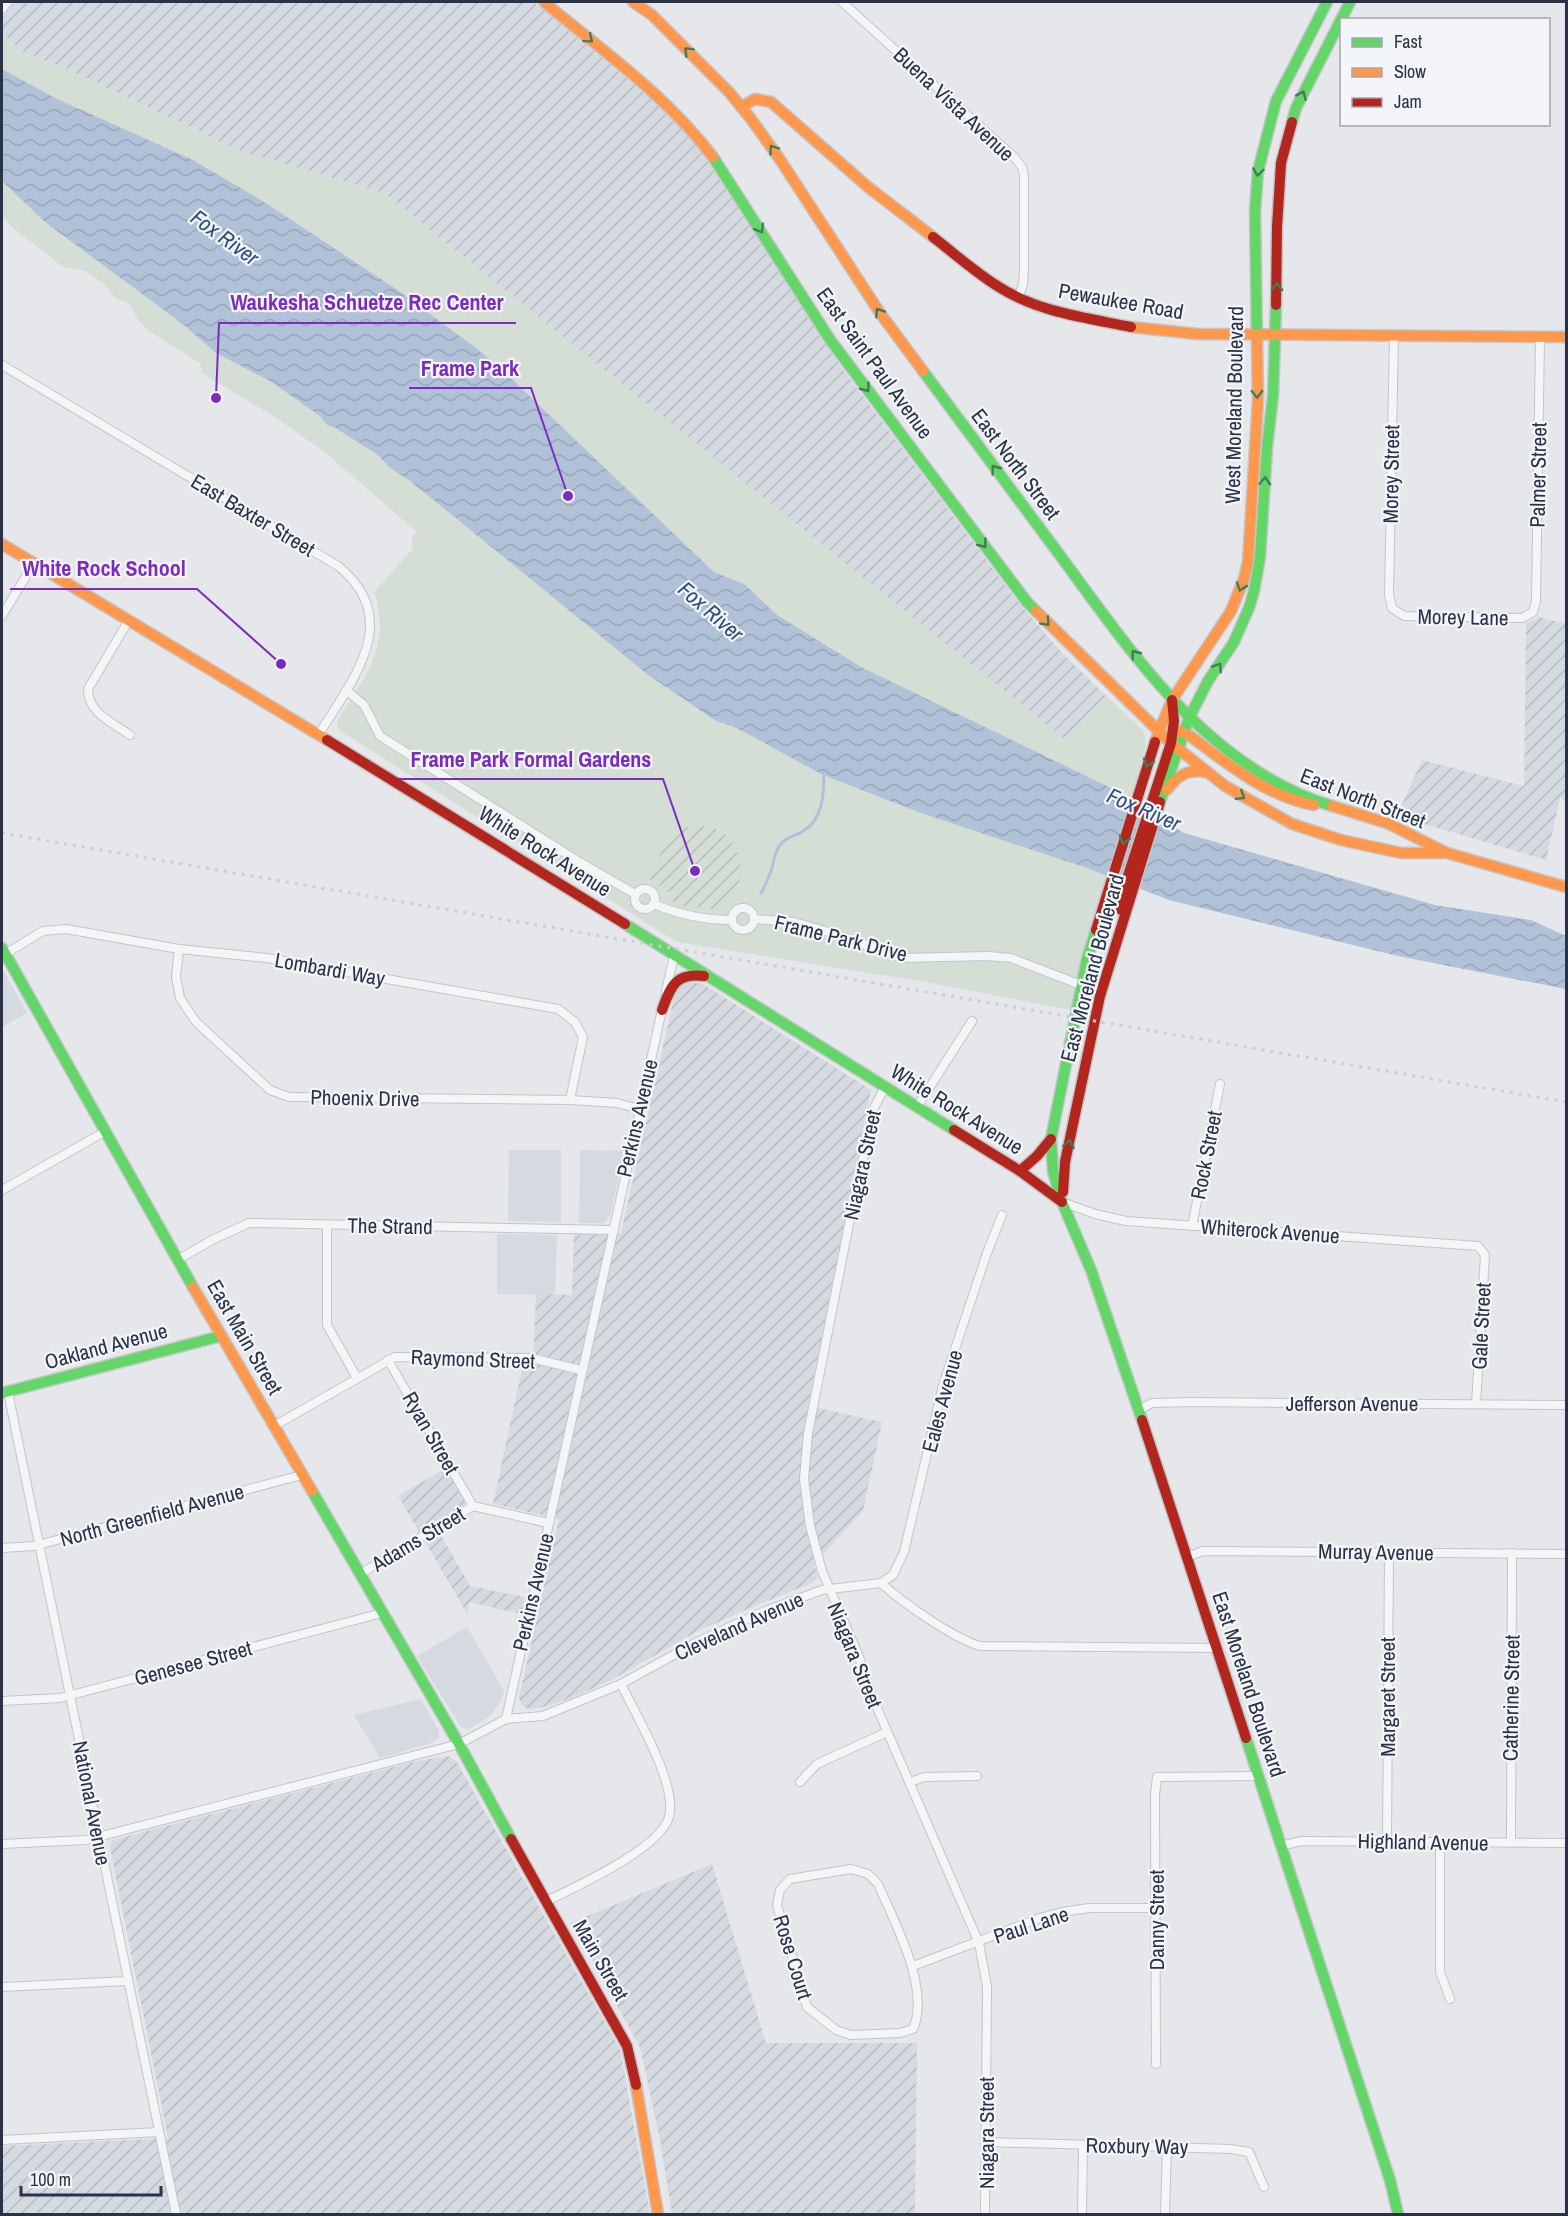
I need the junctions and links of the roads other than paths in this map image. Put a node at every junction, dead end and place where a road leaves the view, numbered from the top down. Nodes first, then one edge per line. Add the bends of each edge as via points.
1 (8, 2) edge
2 (544, 2) edge
3 (633, 2) edge
4 (842, 2) edge
5 (1326, 2) edge
6 (1350, 2) edge
7 (2, 9) edge
8 (1342, 18) edge
9 (1340, 21) edge
10 (741, 107) junction
11 (1263, 147) junction
12 (1283, 152) junction
13 (1255, 262) junction
14 (1277, 264) junction
15 (1019, 297) junction
16 (1256, 335) junction
17 (1276, 335) junction
18 (1394, 336) junction
19 (1566, 337) edge
20 (1540, 338) junction
21 (2, 365) edge
22 (2, 544) edge
23 (34, 563) junction
24 (1393, 611) joint
25 (1533, 612) joint
26 (2, 616) edge
27 (129, 620) junction
28 (346, 690) junction
29 (1172, 700) junction
30 (1189, 718) junction
31 (1159, 730) junction
32 (1179, 731) junction
33 (319, 734) junction
34 (130, 735) dead end
35 (1174, 745) junction
36 (1207, 772) junction
37 (1138, 796) joint
38 (1156, 800) junction
39 (1330, 806) junction
40 (1447, 853) junction
41 (1566, 887) edge
42 (635, 894) junction
43 (654, 904) junction
44 (755, 919) junction
45 (732, 920) junction
46 (179, 949) junction
47 (3, 951) edge
48 (674, 956) junction
49 (709, 977) junction
50 (1082, 985) junction
51 (1102, 989) junction
52 (662, 1010) junction
53 (972, 1021) dead end
54 (1064, 1074) junction
55 (1082, 1078) junction
56 (1220, 1084) dead end
57 (885, 1087) junction
58 (570, 1100) junction
59 (917, 1107) junction
60 (639, 1109) junction
61 (105, 1131) junction
62 (1051, 1139) junction
63 (1020, 1171) junction
64 (2, 1190) edge
65 (1062, 1202) junction
66 (1002, 1215) dead end
67 (327, 1225) junction
68 (1192, 1226) junction
69 (612, 1230) junction
70 (1481, 1248) joint
71 (177, 1260) junction
72 (221, 1336) junction
73 (388, 1360) junction
74 (581, 1370) junction
75 (357, 1378) junction
76 (5, 1393) edge
77 (1476, 1404) junction
78 (1566, 1405) edge
79 (1139, 1410) junction
80 (274, 1426) junction
81 (302, 1475) junction
82 (473, 1506) junction
83 (548, 1523) junction
84 (39, 1545) junction
85 (2, 1548) edge
86 (1389, 1552) junction
87 (1512, 1553) junction
88 (1566, 1554) edge
89 (1187, 1557) junction
90 (360, 1574) junction
91 (881, 1583) junction
92 (828, 1589) junction
93 (382, 1613) junction
94 (1217, 1648) junction
95 (621, 1684) junction
96 (70, 1695) junction
97 (2, 1701) edge
98 (506, 1719) junction
99 (888, 1732) junction
100 (459, 1744) junction
101 (977, 1776) dead end
102 (1258, 1776) junction
103 (800, 1782) dead end
104 (910, 1782) junction
105 (99, 1838) junction
106 (1387, 1842) junction
107 (1440, 1842) junction
108 (1511, 1843) junction
109 (1566, 1843) edge
110 (2, 1844) edge
111 (1280, 1846) junction
112 (545, 1902) junction
113 (1157, 1908) junction
114 (979, 1943) junction
115 (913, 1966) junction
116 (128, 1981) junction
117 (2, 1988) edge
118 (1450, 1999) dead end
119 (1156, 2064) dead end
120 (159, 2132) junction
121 (2, 2140) edge
122 (986, 2142) junction
123 (1083, 2145) junction
124 (1167, 2146) junction
125 (1390, 2180) junction
126 (1264, 2187) dead end
127 (176, 2214) edge
128 (658, 2214) edge
129 (986, 2214) edge
130 (1082, 2214) edge
131 (1165, 2214) edge
132 (1398, 2214) edge
133 (1407, 2214) edge

1 - 7 street
2 -> 31 main road, East Saint Paul Avenue via 664,101 699,137 831,341 1027,602
10 -> 3 main road, East North Street via 652,15
4 - 15 street, Buena Vista Avenue via 1022,167 1024,271
5 - 11 main road, West Moreland Boulevard via 1282,86
8 -> 6 main road, West Moreland Boulevard
12 -> 9 main road, West Moreland Boulevard via 1296,108
10 - 15 main road, Pewaukee Road via 755,99 771,102 894,208 990,281
29 -> 10 main road, East North Street via 880,313 782,161
11 - 12 main road
11 -> 13 main road, West Moreland Boulevard via 1256,191
12 - 14 main road, West Moreland Boulevard
13 - 14 main road
13 - 16 main road, West Moreland Boulevard
17 -> 14 main road, West Moreland Boulevard
15 - 16 main road, Pewaukee Road via 1067,314 1131,327
16 - 17 main road, Pewaukee Road
16 -> 29 main road, West Moreland Boulevard via 1258,400 1248,562 1231,611
17 - 18 main road, Pewaukee Road
30 -> 17 main road, West Moreland Boulevard via 1234,642 1254,591 1260,557
18 - 20 main road, Pewaukee Road
18 - 24 street, Morey Street via 1389,595
19 - 20 main road, Pewaukee Road
20 - 25 street, Palmer Street
21 - 28 street, East Baxter Street via 350,576 367,601 371,632 370,642
22 - 23 main road, White Rock Avenue
23 - 26 street
23 - 27 main road, White Rock Avenue
24 - 25 street, Morey Lane via 1404,616 1522,618
27 - 33 main road, White Rock Avenue
27 - 34 street via 88,689 87,698 98,713
28 - 33 street, East Baxter Street
28 - 42 street, Frame Park Drive via 364,705 380,736 576,861
29 - 30 main road, East North Street
29 - 31 main road, West Moreland Boulevard
29 - 32 main road
30 - 32 main road, West Moreland Boulevard
30 - 39 main road, East North Street via 1265,777
31 - 32 main road
31 - 35 main road, East Saint Paul Avenue
31 -> 37 main road, West Moreland Boulevard
32 - 35 main road, West Moreland Boulevard
32 - 39 main road via 1262,786 1299,803
33 - 48 main road, White Rock Avenue
35 - 36 main road, East North Street
35 - 38 main road, East Moreland Boulevard
36 - 38 main road via 1185,771
36 -> 40 main road, East North Street via 1240,796 1292,824 1380,850
37 -> 50 main road, East Moreland Boulevard
38 - 51 main road, East Moreland Boulevard
39 - 40 main road, East North Street via 1387,823
40 - 41 main road, East North Street
42 - 43 street, Frame Park Drive via 649,891 655,897
42 - 43 street, Frame Park Drive via 640,908 646,910
43 - 45 street, Frame Park Drive via 699,918
44 - 45 street, Frame Park Drive via 746,929 737,927
44 - 45 street, Frame Park Drive via 745,909 735,912
44 - 50 street, Frame Park Drive via 794,922 902,958 1011,958
46 - 47 street, Lombardi Way via 66,929 43,931
46 - 58 street, Phoenix Drive via 176,977 180,998 195,1022 270,1090 289,1097 312,1098
46 - 58 street, Lombardi Way via 267,958 558,1009 575,1022 583,1037
47 - 61 main road, East Main Street
48 - 49 main road, White Rock Avenue
48 - 52 street, Perkins Avenue
49 - 52 main road via 687,975 676,980
49 - 57 main road, White Rock Avenue
50 - 51 street, Frame Park Drive
50 - 54 main road, East Moreland Boulevard
51 - 55 main road, East Moreland Boulevard
52 - 60 street, Perkins Avenue
53 - 59 street
54 - 55 main road
54 - 62 main road, East Moreland Boulevard
65 -> 55 main road, East Moreland Boulevard via 1065,1162
56 - 68 street, Rock Street
57 - 59 main road, White Rock Avenue
57 - 92 street, Niagara Street via 874,1108 851,1214 805,1459 810,1526
58 - 60 street, Phoenix Drive via 617,1103
59 - 63 main road, White Rock Avenue
60 - 69 street, Perkins Avenue
61 - 64 street
61 - 71 main road, East Main Street
62 - 63 main road
62 - 65 main road, East Moreland Boulevard via 1053,1171
63 - 65 main road, White Rock Avenue
65 - 68 street, Whiterock Avenue via 1095,1215 1126,1221
65 - 79 main road, East Moreland Boulevard via 1091,1270
66 - 91 street, Eales Avenue via 942,1390 904,1552 893,1575
67 - 69 street, The Strand
67 - 71 street, The Strand via 249,1223
67 - 75 street via 327,1325
68 - 70 street, Whiterock Avenue
69 - 74 street, Perkins Avenue
70 - 77 street, Gale Street via 1485,1256
71 - 72 main road, East Main Street
72 - 76 main road, Oakland Avenue
72 - 80 main road, East Main Street
73 - 74 street, Raymond Street via 416,1356 531,1358
73 - 75 street, Raymond Street
73 - 82 street, Ryan Street
74 - 83 street, Perkins Avenue
75 - 80 street, Raymond Street
76 - 84 street, National Avenue
77 - 78 street, Jefferson Avenue
77 - 79 street, Jefferson Avenue via 1181,1402 1152,1403
79 - 89 main road, East Moreland Boulevard
80 - 81 main road, East Main Street
81 - 84 street, North Greenfield Avenue
81 - 90 main road, East Main Street
82 - 83 street, Adams Street
82 - 90 street, Adams Street
83 - 98 street, Perkins Avenue
84 - 85 street, North Greenfield Avenue
84 - 96 street, National Avenue
86 - 87 street, Murray Avenue
86 - 89 street, Murray Avenue via 1203,1551
86 - 106 street, Margaret Street
87 - 88 street, Murray Avenue
87 - 108 street, Catherine Street
89 - 94 main road, East Moreland Boulevard
90 - 93 main road, East Main Street
91 - 92 street, Cleveland Avenue
91 - 94 street via 899,1599 980,1646
92 - 95 street, Cleveland Avenue via 736,1623
92 - 99 street, Niagara Street
93 - 96 street, Genesee Street
93 - 100 main road, East Main Street
94 - 102 main road, East Moreland Boulevard
95 - 98 street, Cleveland Avenue via 543,1716
95 - 112 street via 666,1780 670,1816 664,1830 652,1841
96 - 97 street, Genesee Street
96 - 105 street, National Avenue
98 - 100 street
99 - 103 street via 817,1764
99 - 104 street, Niagara Street
100 - 105 street
100 - 112 main road, Main Street
101 - 104 street
102 - 111 main road, East Moreland Boulevard
102 - 113 street, Danny Street via 1157,1777
104 - 114 street, Niagara Street
105 - 110 street
105 - 116 street, National Avenue
106 - 107 street, Highland Avenue
106 - 111 street, Highland Avenue via 1302,1841
107 - 108 street, Highland Avenue
107 - 118 street via 1440,1972
108 - 109 street, Highland Avenue
111 - 125 main road, East Moreland Boulevard
112 - 128 main road, Main Street via 627,2046
113 - 114 street, Paul Lane via 1062,1912
113 - 119 street, Danny Street
114 - 115 street
114 - 122 street, Niagara Street via 987,1987
115 - 115 street, Rose Court via 878,1884 868,1874 851,1869 790,1879 780,1890 777,1905 807,2007 836,2030 851,2035 912,2029 918,2017
116 - 117 street
116 - 120 street, National Avenue
120 - 121 street
120 - 127 street, National Avenue
122 - 123 street, Roxbury Way
122 - 129 street, Niagara Street
123 - 124 street, Roxbury Way
123 - 130 street
124 - 126 street, Roxbury Way via 1249,2152
124 - 131 street
125 - 132 main road, East Moreland Boulevard
125 - 133 main road, East Moreland Boulevard

